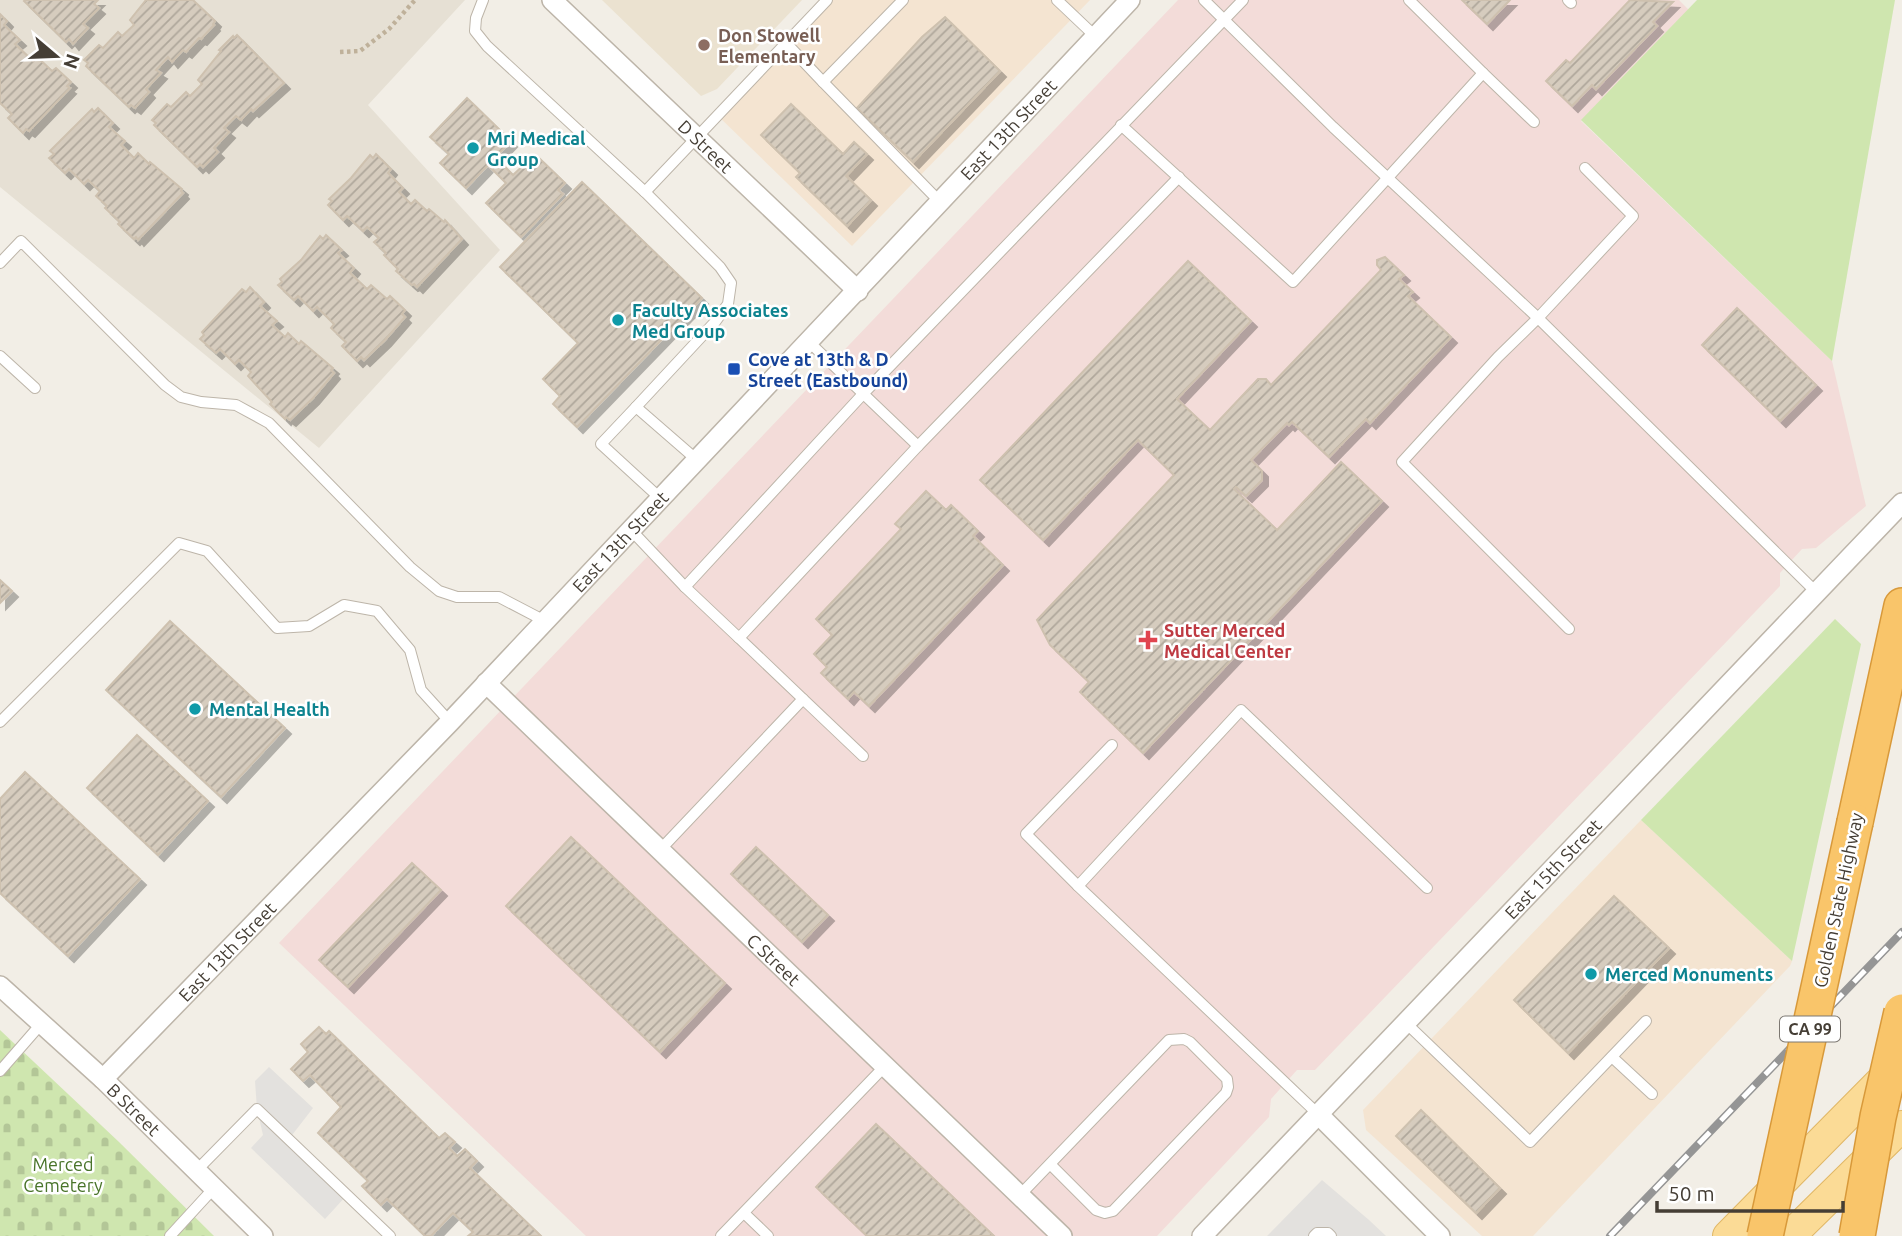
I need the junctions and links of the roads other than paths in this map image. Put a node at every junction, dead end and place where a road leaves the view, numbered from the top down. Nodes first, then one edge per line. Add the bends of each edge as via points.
1 (483, 0) edge
2 (552, 0) edge
3 (827, 0) edge
4 (903, 0) edge
5 (1057, 0) edge
6 (1130, 0) edge
7 (1204, 0) edge
8 (1243, 0) edge
9 (1409, 0) edge
10 (1222, 20) junction
11 (1096, 37) junction
12 (786, 43) junction
13 (1483, 74) junction
14 (823, 82) junction
15 (1534, 122) dead end
16 (1121, 125) junction
17 (697, 138) junction
18 (1586, 168) dead end
19 (1178, 177) junction
20 (1388, 178) junction
21 (645, 192) junction
22 (940, 202) junction
23 (0, 263) edge
24 (858, 291) junction
25 (1538, 318) junction
26 (809, 342) junction
27 (0, 356) edge
28 (35, 388) dead end
29 (863, 394) junction
30 (636, 407) junction
31 (918, 446) junction
32 (697, 460) junction
33 (660, 499) junction
34 (1902, 503) edge
35 (631, 530) junction
36 (685, 587) junction
37 (1816, 593) junction
38 (1902, 608) edge
39 (545, 621) junction
40 (1569, 629) dead end
41 (739, 638) junction
42 (486, 683) junction
43 (803, 699) junction
44 (0, 722) edge
45 (450, 722) junction
46 (1112, 745) dead end
47 (863, 757) dead end
48 (660, 850) junction
49 (1078, 886) junction
50 (1427, 888) dead end
51 (0, 986) edge
52 (1902, 1012) edge
53 (1646, 1021) dead end
54 (41, 1024) junction
55 (1406, 1024) junction
56 (1612, 1057) junction
57 (1902, 1060) edge
58 (885, 1066) junction
59 (0, 1071) edge
60 (103, 1079) junction
61 (1652, 1094) dead end
62 (1318, 1114) junction
63 (1902, 1126) edge
64 (1049, 1164) junction
65 (196, 1171) junction
66 (214, 1188) junction
67 (1020, 1195) junction
68 (744, 1213) junction
69 (170, 1236) edge
70 (263, 1236) edge
71 (390, 1236) edge
72 (722, 1236) edge
73 (768, 1236) edge
74 (1062, 1236) edge
75 (1202, 1236) edge
76 (1314, 1236) edge
77 (1331, 1236) edge
78 (1440, 1236) edge
79 (1728, 1236) edge
80 (1765, 1236) edge
81 (1790, 1236) edge
82 (1857, 1236) edge

1 - 21 lane via 475,31 487,46
2 - 17 street, D Street
3 - 12 lane
4 - 14 lane
5 - 11 lane
6 - 11 street, East 13th Street
7 - 10 lane
8 - 10 lane
9 - 13 lane
10 - 16 lane
10 - 20 lane
11 - 22 street, East 13th Street
12 - 14 lane
12 - 17 lane
13 - 15 lane
13 - 20 lane
14 - 22 lane
16 - 19 lane
16 - 29 lane
17 - 21 lane
17 - 24 street, D Street
18 - 25 lane via 1633,216
19 - 20 lane via 1293,282
19 - 31 lane
20 - 25 lane
21 - 30 lane via 731,283 728,304 715,322
22 - 24 street, East 13th Street
23 - 39 lane via 21,241 181,397 236,405 269,423 439,591 457,597 499,597
24 - 26 street, East 13th Street
25 - 37 lane
25 - 40 lane via 1402,462
26 - 29 lane
26 - 32 street, East 13th Street
27 - 28 lane
29 - 31 lane
29 - 36 lane
30 - 32 lane
30 - 33 lane via 601,444
31 - 41 lane
32 - 33 street, East 13th Street
33 - 35 street, East 13th Street
34 - 37 street, East 15th Street
35 - 36 lane
35 - 39 street, East 13th Street
36 - 41 lane
37 - 55 street, East 15th Street
38 - 80 highway, Golden State Highway / CA 99, bridge
39 - 42 street, East 13th Street
41 - 43 lane
42 - 45 street, East 13th Street
42 - 48 street, C Street
43 - 47 lane
43 - 48 lane
44 - 45 lane via 179,543 206,551 277,628 309,626 344,606 377,611 410,650 421,690
45 - 60 street, East 13th Street
46 - 49 lane via 1026,834
48 - 58 street, C Street
49 - 50 lane via 1241,710
49 - 62 lane
51 - 54 street, B Street
52 - 82 highway, bridge
53 - 56 lane
54 - 59 lane
54 - 60 street, B Street
55 - 56 lane via 1530,1142
55 - 62 street, East 15th Street
56 - 61 lane
57 - 79 main road
58 - 67 street, C Street
58 - 68 lane
60 - 65 street, B Street
62 - 75 street, East 15th Street
62 - 78 street
63 - 81 main road
64 - 64 lane via 1169,1040 1190,1042 1227,1079 1226,1093 1113,1211 1097,1210
64 - 67 lane
65 - 66 street, B Street
65 - 71 lane via 257,1109
66 - 69 lane
66 - 70 street, B Street
67 - 74 street, C Street
68 - 72 lane
68 - 73 lane
76 - 77 lane

